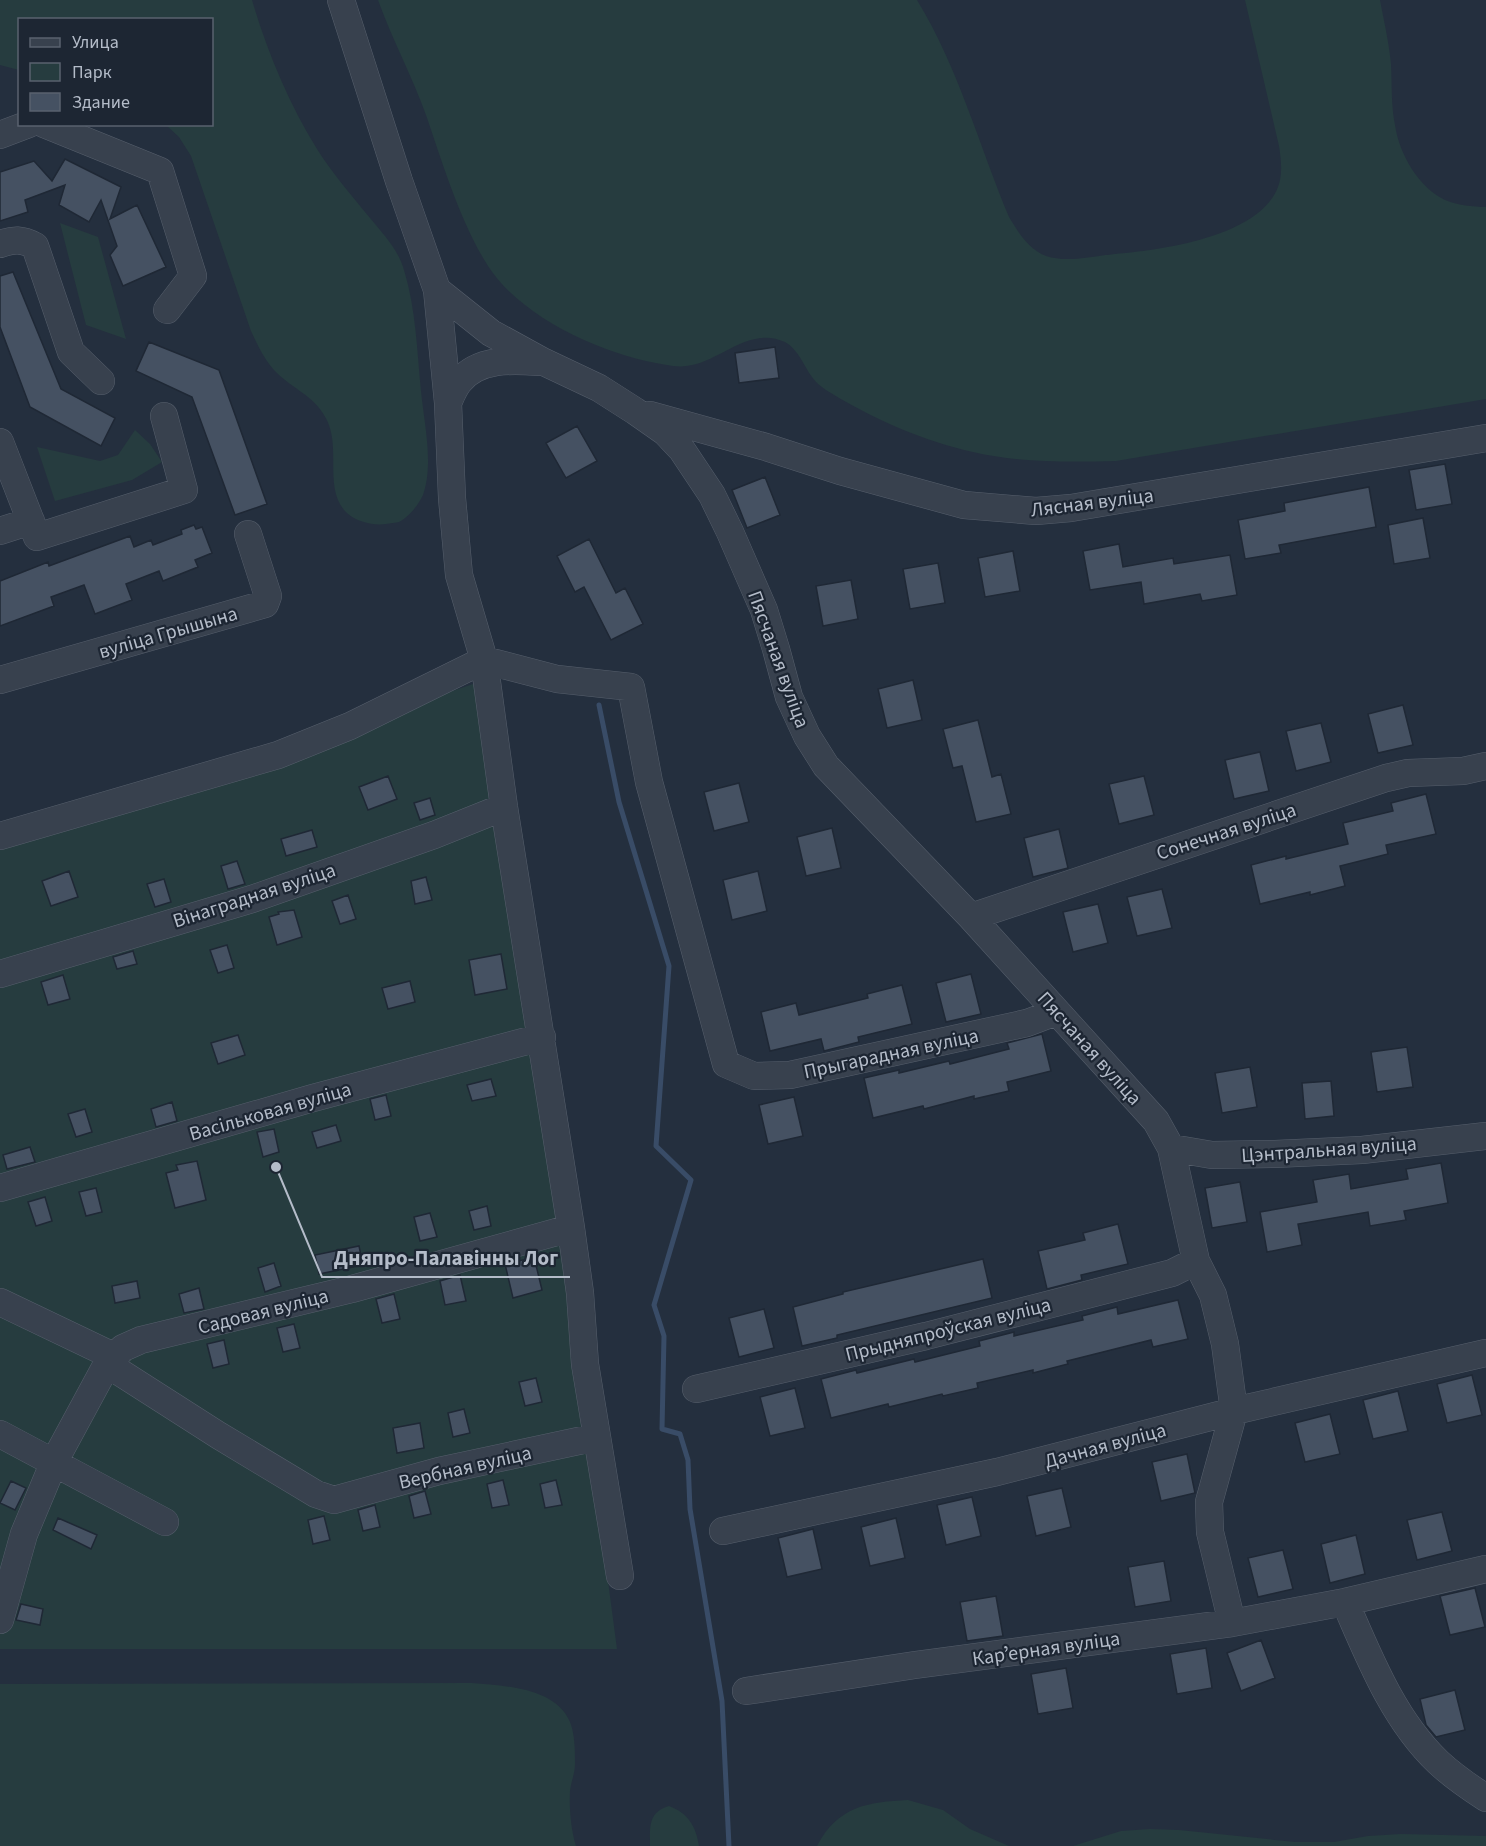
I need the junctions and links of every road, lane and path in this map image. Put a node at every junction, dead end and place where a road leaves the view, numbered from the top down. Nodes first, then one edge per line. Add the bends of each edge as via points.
1 (341, 0) edge
2 (24, 126) edge
3 (49, 126) edge
4 (0, 135) edge
5 (0, 244) edge
6 (437, 290) junction
7 (167, 310) dead end
8 (544, 363) junction
9 (101, 381) dead end
10 (448, 403) junction
11 (635, 411) junction
12 (164, 416) dead end
13 (1486, 438) edge
14 (0, 442) edge
15 (31, 521) junction
16 (0, 531) edge
17 (248, 534) dead end
18 (484, 660) junction
19 (0, 680) edge
20 (1486, 766) edge
21 (504, 807) junction
22 (0, 836) edge
23 (971, 917) junction
24 (0, 974) edge
25 (1056, 1011) junction
26 (542, 1037) junction
27 (1486, 1136) edge
28 (1172, 1148) junction
29 (0, 1188) edge
30 (571, 1228) junction
31 (1196, 1261) junction
32 (0, 1302) edge
33 (1486, 1353) edge
34 (110, 1360) junction
35 (696, 1389) dead end
36 (1234, 1411) junction
37 (0, 1434) edge
38 (597, 1437) junction
39 (54, 1462) junction
40 (165, 1522) dead end
41 (723, 1531) dead end
42 (1486, 1569) edge
43 (620, 1576) dead end
44 (1345, 1602) junction
45 (0, 1620) edge
46 (1232, 1623) junction
47 (746, 1691) dead end
48 (1486, 1798) edge

1 - 6 street
2 - 4 street
3 - 7 street via 160,171 193,276
5 - 9 street via 23,240 35,246 71,352
6 - 8 street, Пясчаная вуліца via 491,333
6 - 10 street
8 - 10 street via 506,360 474,369 459,382
8 - 11 street, Пясчаная вуліца via 598,388
10 - 18 street via 459,575
11 - 13 street, Лясная вуліца via 963,505 1036,511
11 - 23 street, Пясчаная вуліца via 682,450 712,495 764,610 789,697 826,766
12 - 15 street via 184,490 37,537
14 - 15 street
15 - 16 street
17 - 19 street, вуліца Грышына via 268,596 265,604
18 - 21 street
18 - 22 street via 350,726 278,755
18 - 25 street, Прыгарадная вуліца via 557,679 631,687 649,782 726,1064 754,1076 790,1076 1027,1023
20 - 23 street, Сонечная вуліца via 1386,778
21 - 24 street, Вінаградная вуліца via 252,898
21 - 26 street
23 - 25 street, Пясчаная вуліца
25 - 28 street, Пясчаная вуліца via 1156,1122
26 - 29 street, Васільковая вуліца
26 - 30 street
27 - 28 street, Цэнтральная вуліца via 1362,1150 1275,1154 1212,1155
28 - 31 street, Пясчаная вуліца
30 - 34 street, Садовая вуліца via 352,1289 141,1340 123,1348
30 - 38 street
31 - 35 street, Прыдняпроўская вуліца via 1172,1273 1071,1299
31 - 36 street, Пясчаная вуліца via 1213,1295 1225,1344
32 - 34 street
33 - 36 street, Дачная вуліца
34 - 38 street, Вербная вуліца via 268,1465 316,1494 334,1500 439,1471
34 - 39 street
36 - 41 street, Дачная вуліца via 998,1472
36 - 46 street via 1209,1502 1210,1532
37 - 39 street
38 - 43 street
39 - 40 street
39 - 45 street via 24,1534
42 - 44 street, Карʼерная вуліца
44 - 46 street, Карʼерная вуліца
44 - 48 street via 1390,1698 1408,1727 1437,1761
46 - 47 street, Карʼерная вуліца

